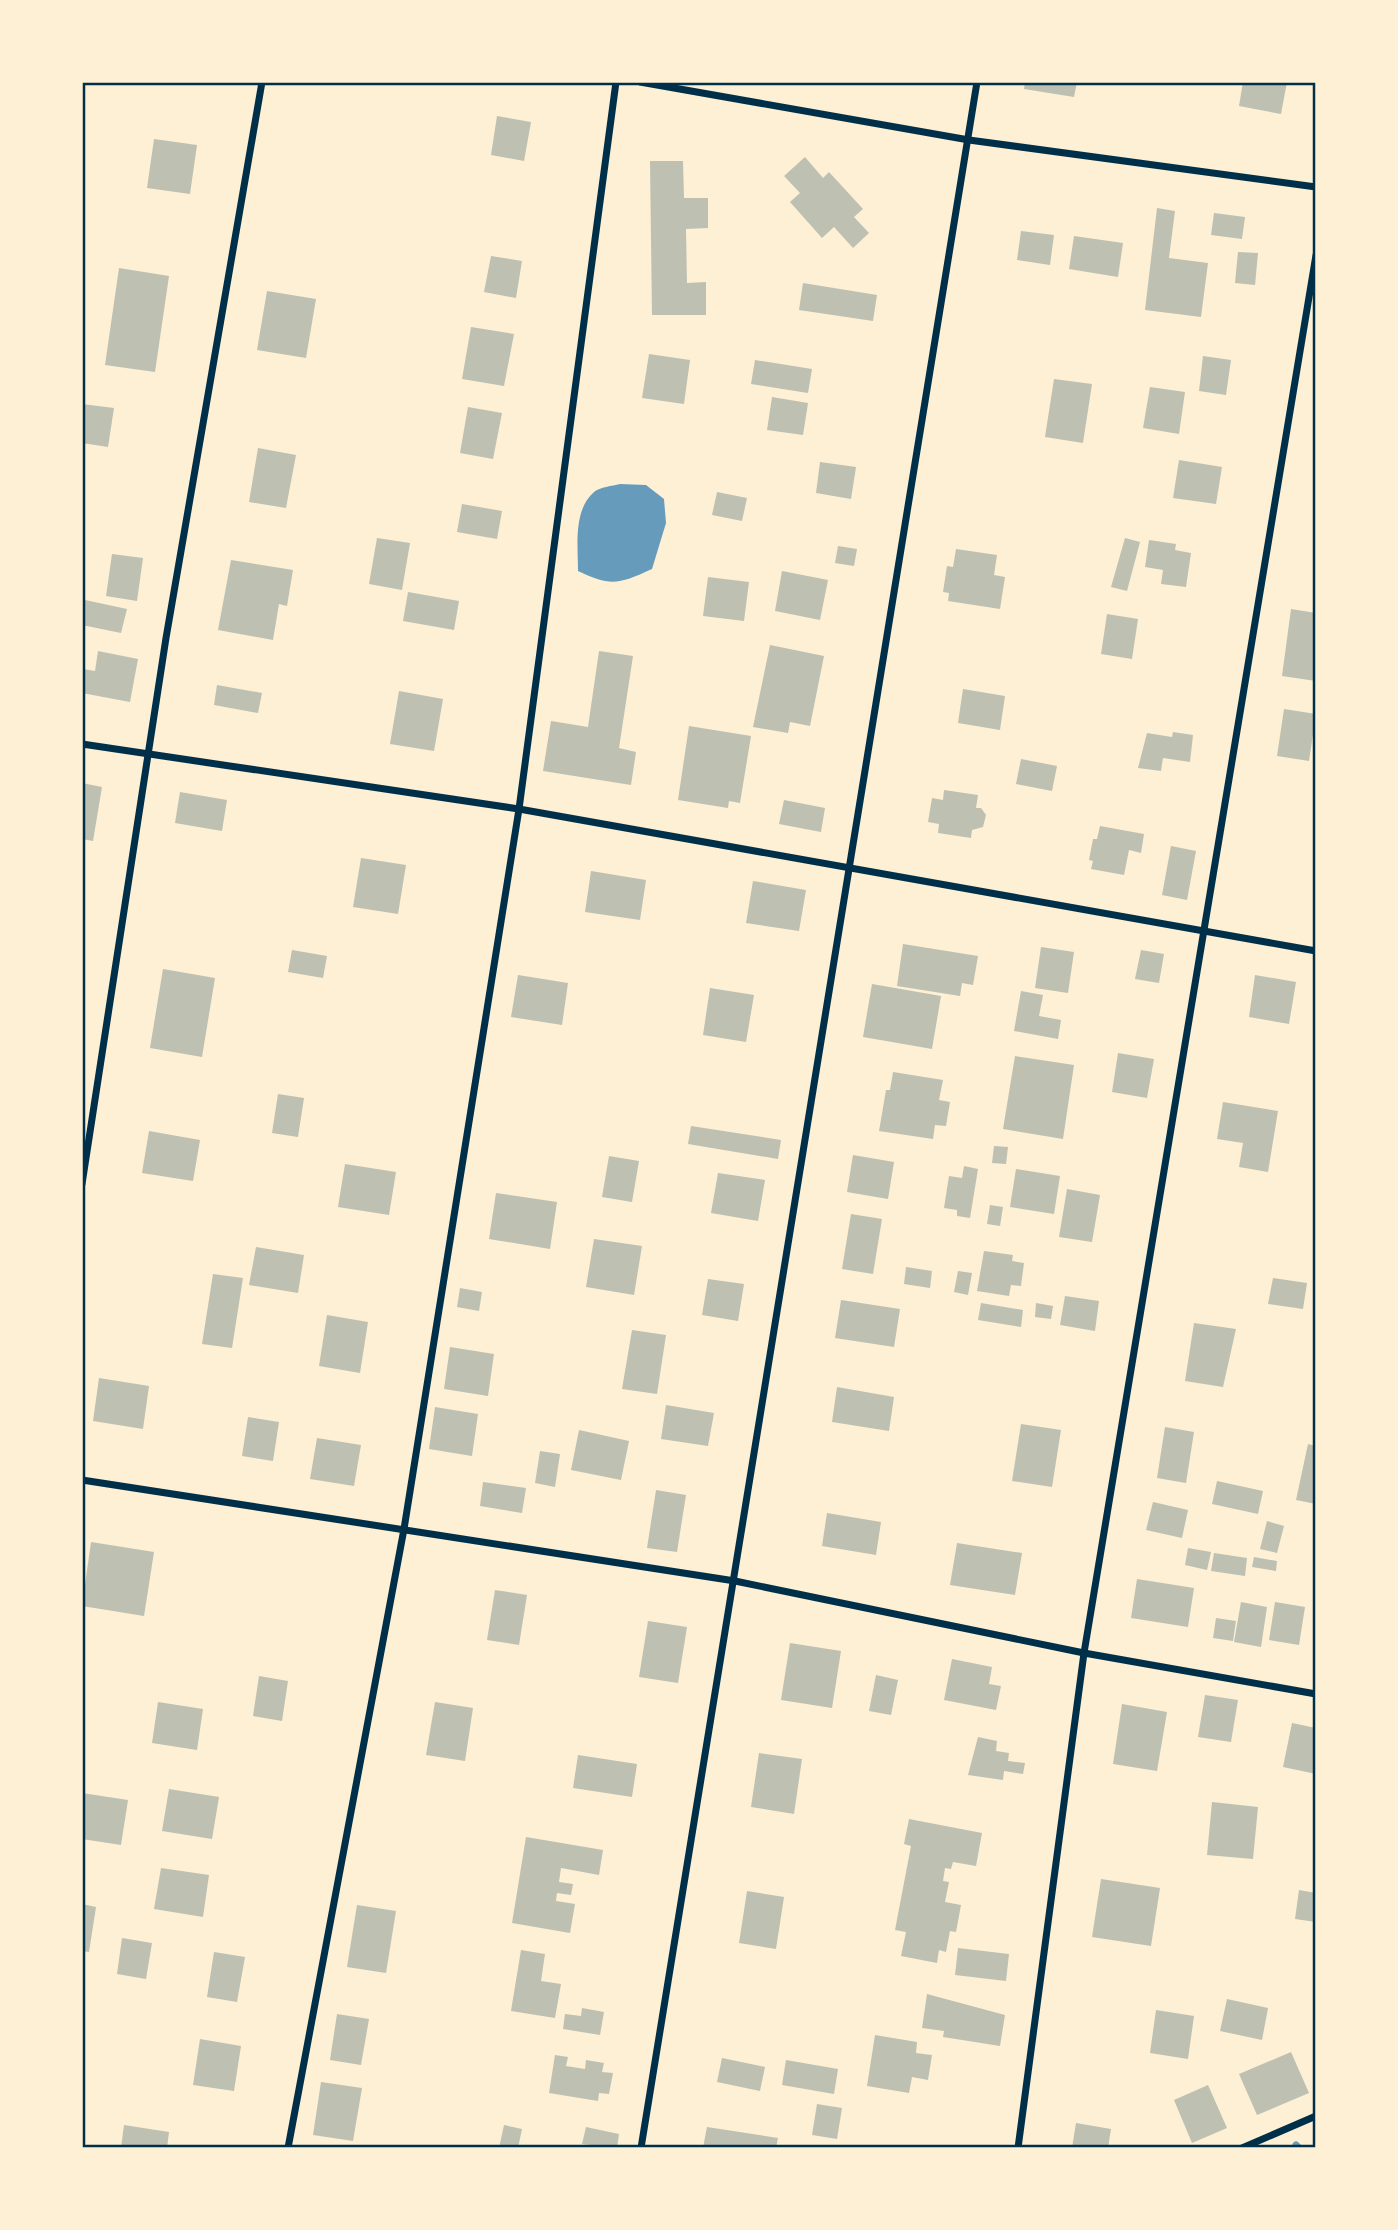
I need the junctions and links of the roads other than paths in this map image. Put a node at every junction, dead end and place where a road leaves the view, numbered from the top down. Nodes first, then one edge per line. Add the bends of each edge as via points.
1 (262, 82) edge
2 (616, 82) edge
3 (640, 82) edge
4 (977, 82) edge
5 (969, 140) junction
6 (1316, 187) edge
7 (1316, 255) edge
8 (82, 744) edge
9 (148, 755) junction
10 (519, 809) junction
11 (848, 868) junction
12 (1203, 932) junction
13 (1316, 951) edge
14 (82, 1184) edge
15 (82, 1480) edge
16 (404, 1529) junction
17 (736, 1581) junction
18 (1084, 1653) junction
19 (1316, 1694) edge
20 (1316, 2116) edge
21 (288, 2148) edge
22 (642, 2148) edge
23 (1018, 2148) edge
24 (1242, 2148) edge

1 - 9 street
2 - 10 street
3 - 5 street
4 - 5 street
5 - 6 street
5 - 11 street
7 - 12 street
8 - 9 street
9 - 10 street
9 - 14 street
10 - 11 street
10 - 16 street
11 - 12 street
11 - 17 street
12 - 13 street
12 - 18 street
15 - 16 street
16 - 17 street
16 - 21 street
17 - 18 street
17 - 22 street
18 - 19 street
18 - 23 street
20 - 24 street

